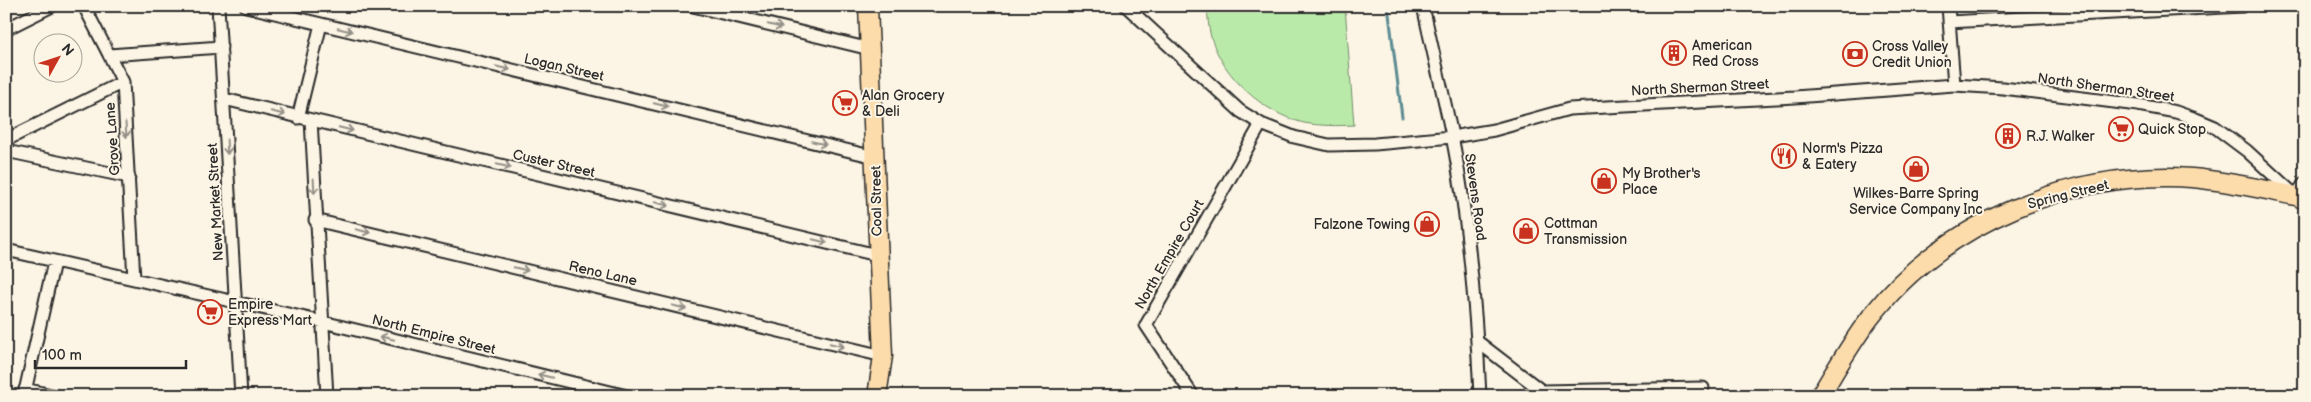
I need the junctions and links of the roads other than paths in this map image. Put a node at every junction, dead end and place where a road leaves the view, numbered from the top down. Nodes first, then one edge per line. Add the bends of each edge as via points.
1 (52, 6) edge
2 (84, 6) edge
3 (218, 6) edge
4 (246, 6) edge
5 (693, 6) edge
6 (868, 6) edge
7 (1126, 6) edge
8 (1423, 6) edge
9 (1948, 6) edge
10 (2243, 6) edge
11 (2117, 10) edge
12 (1949, 22) junction
13 (321, 24) junction
14 (6, 29) edge
15 (221, 47) junction
16 (870, 49) junction
17 (109, 56) junction
18 (123, 82) junction
19 (1954, 85) junction
20 (224, 99) junction
21 (298, 118) junction
22 (311, 120) junction
23 (1261, 124) junction
24 (1452, 137) junction
25 (6, 140) edge
26 (6, 151) edge
27 (875, 157) junction
28 (129, 177) junction
29 (2302, 193) edge
30 (315, 220) junction
31 (6, 250) edge
32 (877, 255) junction
33 (54, 262) junction
34 (134, 279) junction
35 (235, 302) junction
36 (323, 322) junction
37 (1478, 342) junction
38 (883, 356) junction
39 (1703, 388) dead end
40 (24, 392) edge
41 (56, 396) edge
42 (241, 396) edge
43 (327, 396) edge
44 (627, 396) edge
45 (878, 396) edge
46 (1192, 396) edge
47 (1480, 396) edge
48 (1820, 396) edge

1 - 14 street
2 - 17 street, Grove Lane
3 - 15 street, New Market Street
4 - 13 street, Logan Street
5 -> 16 street
6 - 16 main road, Coal Street
7 - 23 street, North Sherman Street via 1213,88
8 - 24 street, Stevens Road
9 - 12 street
10 - 11 street
11 - 12 street
12 - 19 street
13 - 21 street
13 -> 27 street, Logan Street
15 - 17 street
15 - 20 street, New Market Street
16 - 27 main road, Coal Street
17 - 18 street, Grove Lane
18 - 25 street
18 -> 28 street, Grove Lane
19 - 24 street, North Sherman Street via 1569,109 1494,130
19 - 29 street, North Sherman Street via 2097,99 2176,112 2214,127
20 -> 21 street, Custer Street
20 -> 35 street, New Market Street
21 - 22 street, Custer Street
22 -> 30 street
22 -> 32 street, Custer Street
23 - 24 street, North Sherman Street via 1294,137 1330,144 1393,144
23 - 46 street, North Empire Court via 1146,325
24 - 37 street, Stevens Road
26 - 28 street
27 - 32 main road, Coal Street
28 - 34 street, Grove Lane
29 - 48 main road, Spring Street via 2225,182 2165,178 2096,184 2016,208 1981,224 1948,245 1898,287 1852,343
30 - 36 street
30 -> 38 street, Reno Lane
31 - 33 street, North Empire Street
32 - 38 main road, Coal Street
33 - 34 street, North Empire Street
33 - 40 street
34 - 35 street, North Empire Street
35 - 36 street, North Empire Street
35 - 42 street, New Market Street
36 - 43 street
44 -> 36 street, North Empire Street
37 - 39 street via 1542,390
37 - 47 street, Stevens Road
38 - 45 main road, Coal Street
40 - 41 street

